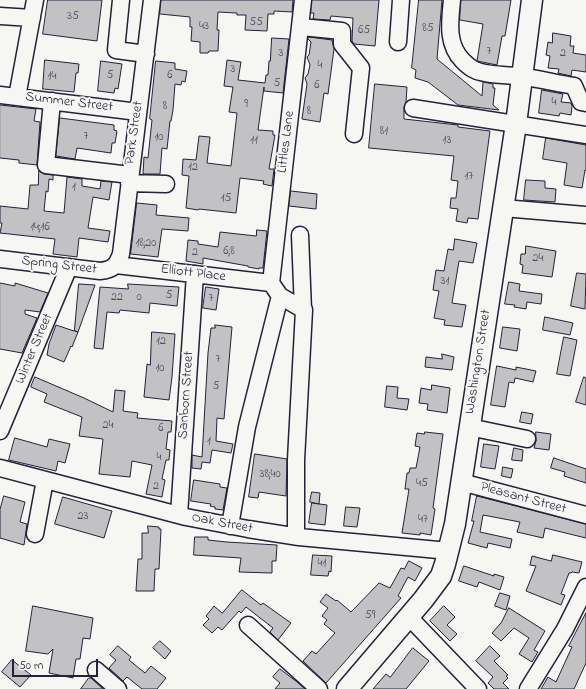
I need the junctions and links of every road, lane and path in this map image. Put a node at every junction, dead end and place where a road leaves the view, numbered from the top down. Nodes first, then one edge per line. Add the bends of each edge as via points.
1 (35, 0) edge
2 (121, 0) edge
3 (152, 0) edge
4 (304, 0) edge
5 (401, 0) edge
6 (452, 0) edge
7 (532, 0) edge
8 (0, 16) edge
9 (32, 18) junction
10 (301, 27) junction
11 (398, 42) dead end
12 (146, 54) junction
13 (523, 77) junction
14 (0, 95) edge
15 (17, 97) junction
16 (52, 101) junction
17 (586, 103) edge
18 (413, 108) dead end
19 (138, 112) junction
20 (516, 124) junction
21 (354, 134) dead end
22 (586, 135) edge
23 (129, 179) junction
24 (166, 184) dead end
25 (503, 208) junction
26 (586, 215) edge
27 (300, 235) dead end
28 (0, 259) edge
29 (116, 265) junction
30 (70, 267) junction
31 (195, 274) junction
32 (276, 290) junction
33 (303, 310) junction
34 (469, 427) junction
35 (0, 431) edge
36 (527, 439) dead end
37 (0, 468) edge
38 (45, 480) junction
39 (461, 482) junction
40 (179, 515) junction
41 (586, 515) edge
42 (230, 526) junction
43 (35, 534) dead end
44 (296, 536) junction
45 (449, 551) junction
46 (586, 587) edge
47 (409, 617) junction
48 (248, 625) dead end
49 (96, 670) dead end
50 (118, 689) edge
51 (319, 689) edge
52 (347, 689) edge
53 (478, 689) edge
54 (528, 689) edge

1 - 9 street
2 - 12 street via 116,50
3 - 12 street, Park Street
4 - 10 street, Littles Lane
5 - 11 street
6 - 13 street via 451,38 459,57 474,70
7 - 13 main road, Washington Street
8 - 9 street
9 - 15 street
10 - 21 street via 342,32 342,44 361,68
10 - 32 street, Littles Lane
12 - 19 street, Park Street
13 - 17 street via 574,86 581,102
13 - 20 main road, Washington Street
14 - 15 street, Summer Street
15 - 16 street, Summer Street
16 - 19 street, Summer Street
16 - 23 street via 46,165
18 - 20 street
19 - 23 street, Park Street
20 - 22 street
20 - 25 main road, Washington Street
23 - 24 street
23 - 29 street, Park Street via 121,254
25 - 26 street
25 - 34 main road, Washington Street
27 - 33 street
28 - 30 street, Spring Street
29 - 30 street, Spring Street via 100,271
29 - 31 street, Elliott Place
30 - 35 street, Winter Street
31 - 32 street, Elliott Place
31 - 40 street, Sanborn Street
32 - 33 street
32 - 42 street, Littles Lane via 247,427
33 - 44 street via 296,460
34 - 36 street
34 - 39 main road, Washington Street
37 - 38 street, Oak Street
38 - 40 street, Oak Street
38 - 43 street
39 - 41 street, Pleasant Street
39 - 45 main road, Washington Street
40 - 42 street, Oak Street
42 - 44 street, Oak Street
44 - 45 street, Oak Street
45 - 47 main road, Washington Street via 441,576
46 - 54 street via 565,629
47 - 52 main road, Washington Street
47 - 53 street
48 - 51 street
49 - 50 street

